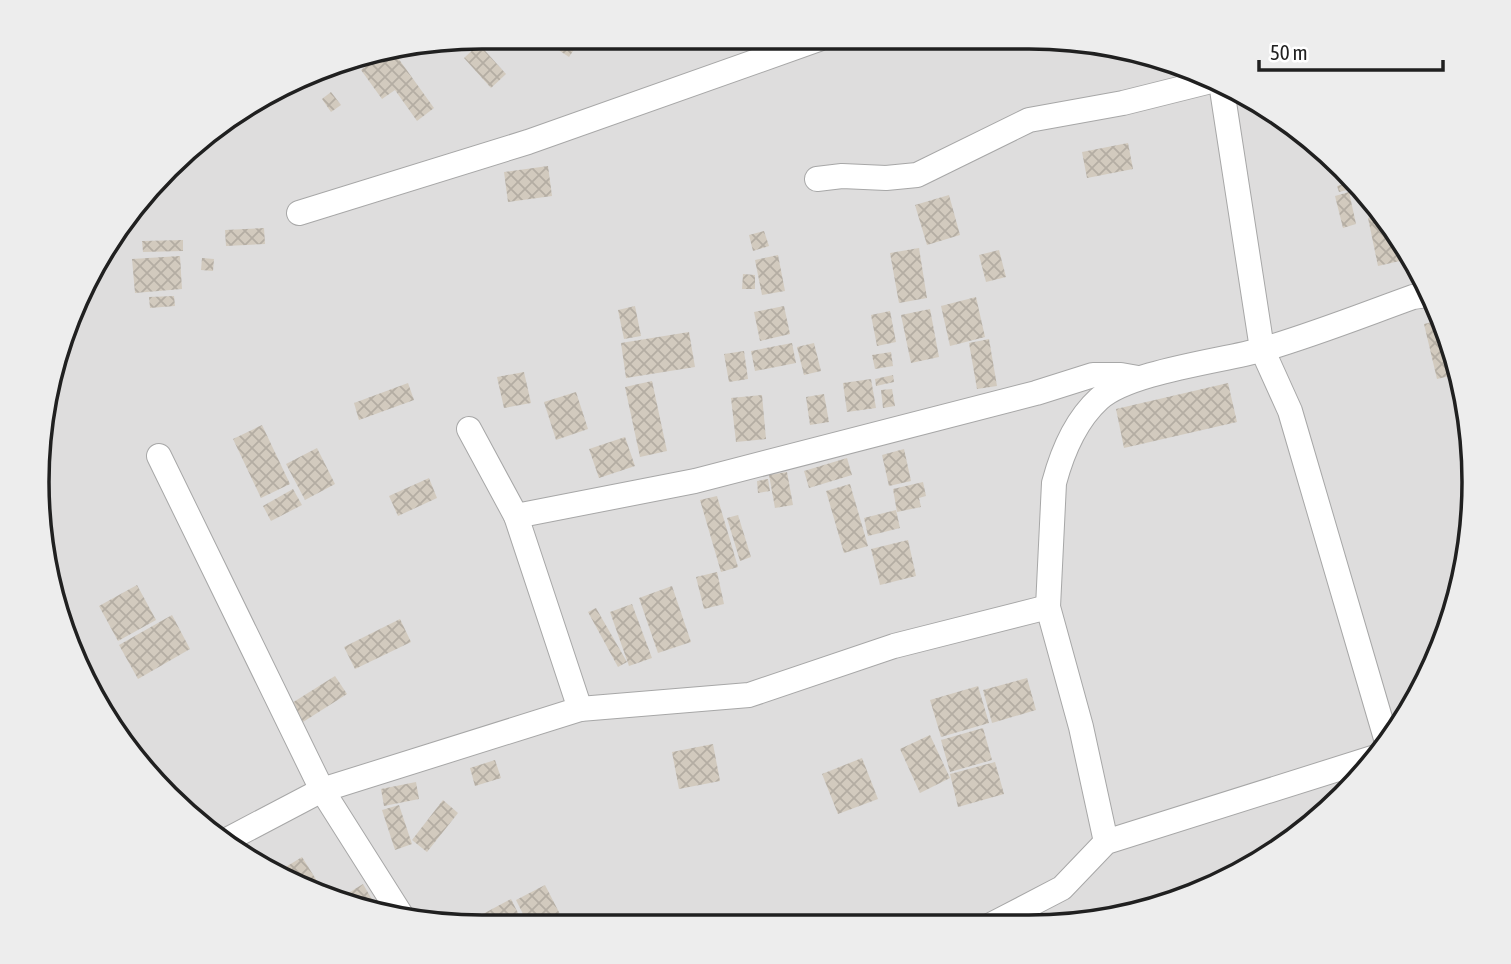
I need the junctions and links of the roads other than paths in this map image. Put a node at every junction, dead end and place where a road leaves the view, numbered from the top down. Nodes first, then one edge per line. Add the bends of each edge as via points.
1 (791, 49) edge
2 (1199, 84) edge
3 (1223, 95) edge
4 (817, 179) dead end
5 (299, 213) dead end
6 (1420, 296) edge
7 (1262, 349) junction
8 (1138, 379) junction
9 (469, 429) dead end
10 (159, 456) dead end
11 (516, 516) junction
12 (1048, 607) junction
13 (580, 709) junction
14 (1384, 731) edge
15 (1359, 762) edge
16 (322, 790) junction
17 (233, 837) edge
18 (1105, 842) junction
19 (396, 906) edge
20 (1010, 915) edge

1 - 5 street via 528,142
2 - 4 street via 1029,120 917,175
3 - 7 street
6 - 7 street
7 - 8 street
7 - 14 street via 1290,411
8 - 11 street via 1093,375 695,481
8 - 12 street via 1100,398 1070,439 1059,463
9 - 11 street
10 - 16 street
11 - 13 street
12 - 13 street via 894,646 749,695
12 - 18 street via 1081,727
13 - 16 street
15 - 18 street
16 - 17 street
16 - 19 street
18 - 20 street via 1062,888

